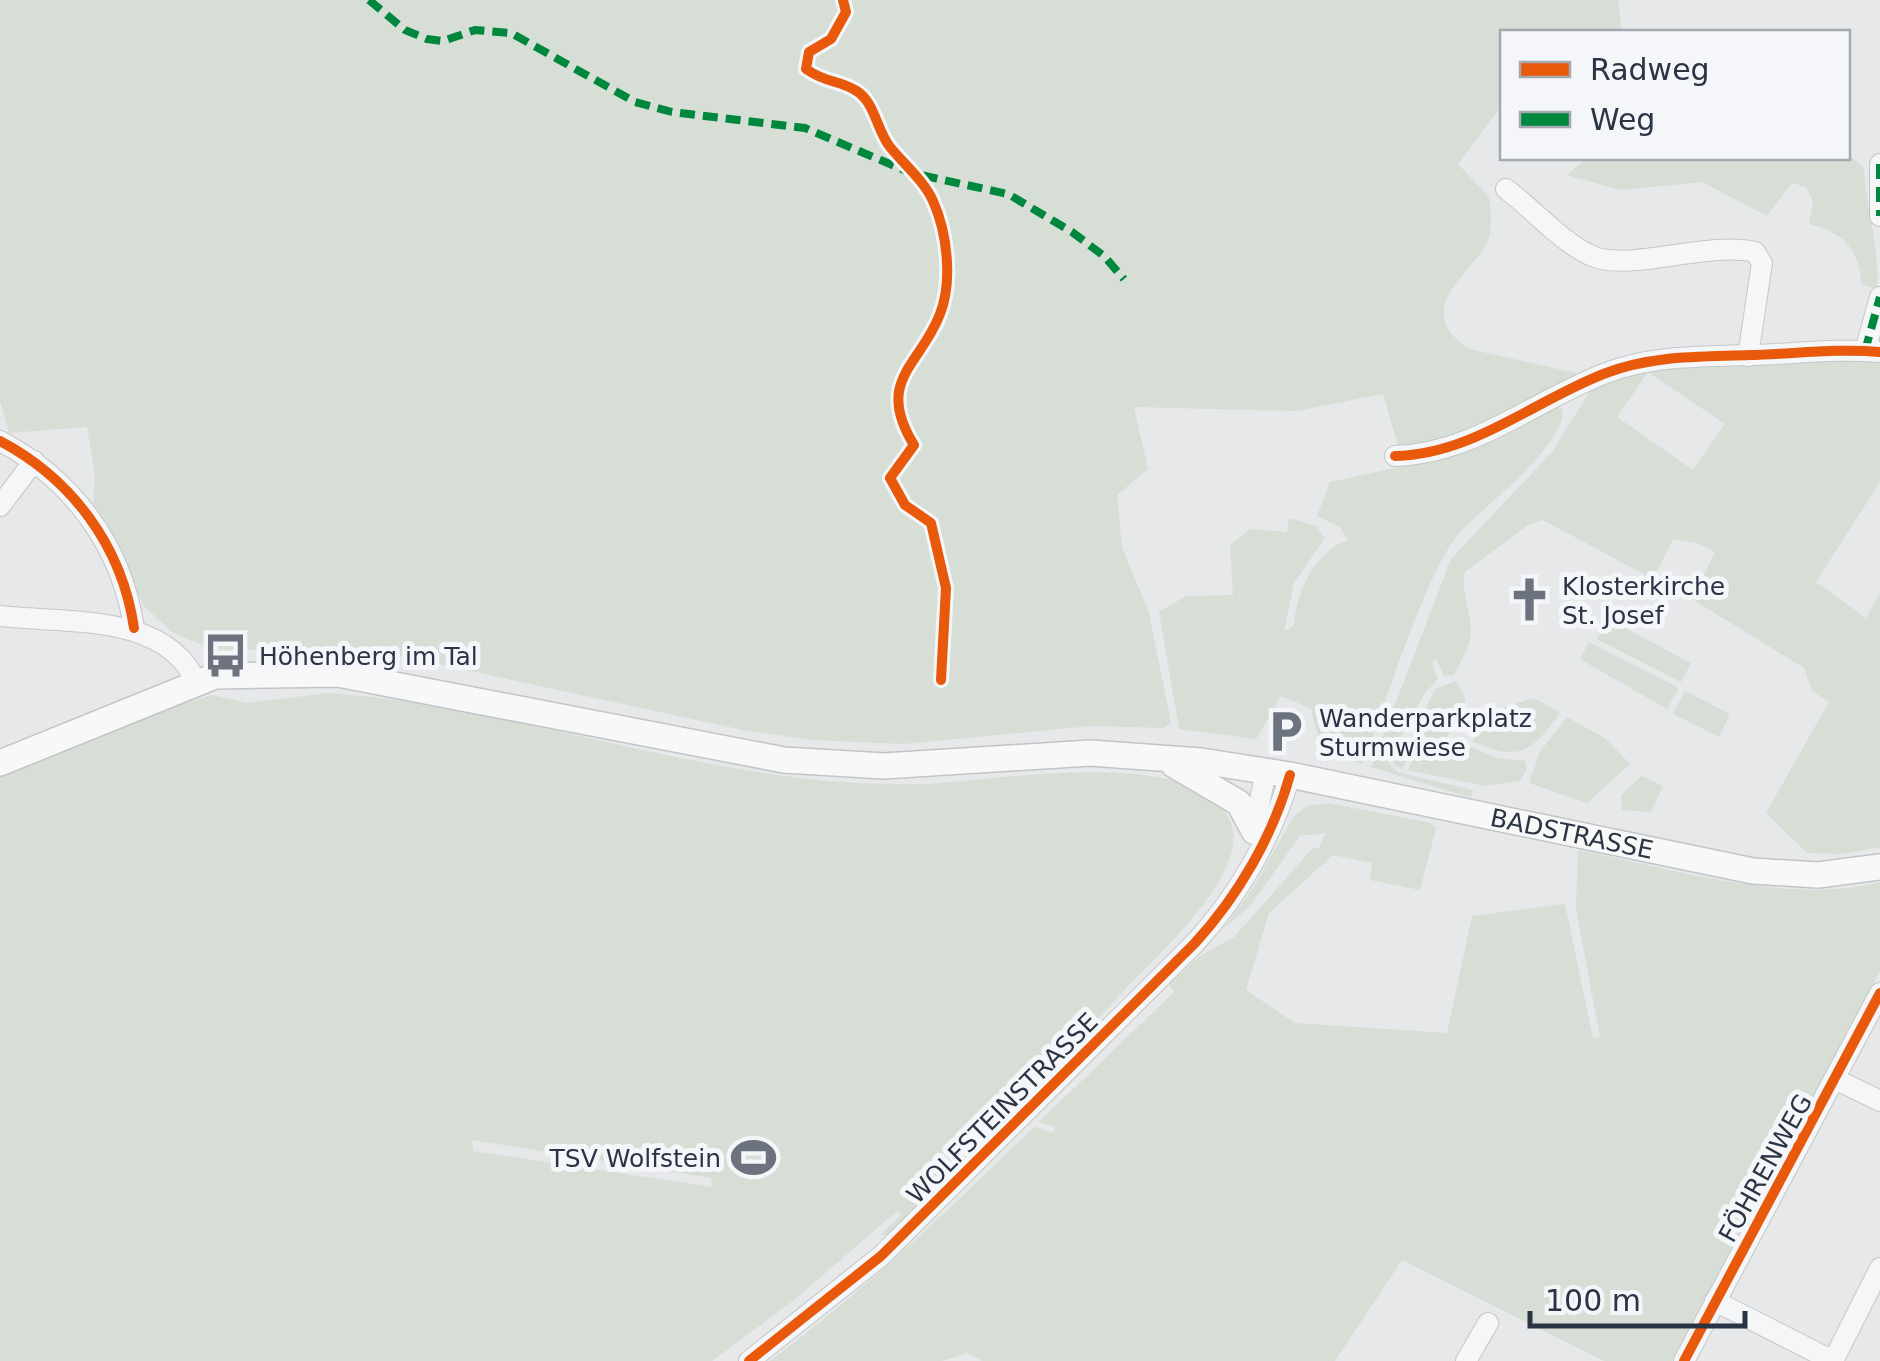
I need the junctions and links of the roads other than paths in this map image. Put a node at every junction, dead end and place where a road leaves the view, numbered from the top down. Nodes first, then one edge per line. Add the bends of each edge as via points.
1 (1880, 164) edge
2 (1506, 189) dead end
3 (1880, 216) edge
4 (1880, 298) edge
5 (1872, 352) edge
6 (1748, 356) junction
7 (0, 441) edge
8 (1395, 456) dead end
9 (34, 461) junction
10 (0, 506) edge
11 (0, 616) edge
12 (134, 628) junction
13 (197, 684) junction
14 (1140, 755) junction
15 (0, 763) edge
16 (1278, 773) junction
17 (1253, 844) junction
18 (1880, 868) edge
19 (1880, 994) edge
20 (1836, 1079) junction
21 (1880, 1101) edge
22 (1880, 1268) edge
23 (1715, 1301) junction
24 (1488, 1324) dead end
25 (749, 1361) edge
26 (1466, 1361) edge
27 (1684, 1361) edge
28 (1834, 1361) edge

1 - 3 street
2 - 6 street via 1582,250 1602,258 1755,252 1762,263
4 - 5 street
5 - 6 street
6 - 8 street via 1630,364 1460,444
7 - 9 street
9 - 10 street
9 - 12 street via 90,515 125,590
11 - 12 street
12 - 13 street via 178,653
13 - 14 main road via 229,674 376,679 748,755 833,765
13 - 15 main road
14 - 16 main road, BADSTRASSE
14 - 17 main road via 1210,783 1239,803
16 - 17 street, WOLFSTEINSTRASSE via 1276,820
16 - 18 main road, BADSTRASSE via 1754,871 1818,875
17 - 25 street, WOLFSTEINSTRASSE via 1208,928 999,1143 859,1276
19 - 20 street, FÖHRENWEG
20 - 21 street
20 - 23 street, FÖHRENWEG
22 - 28 street
23 - 27 street, FÖHRENWEG
23 - 28 street
24 - 26 street

